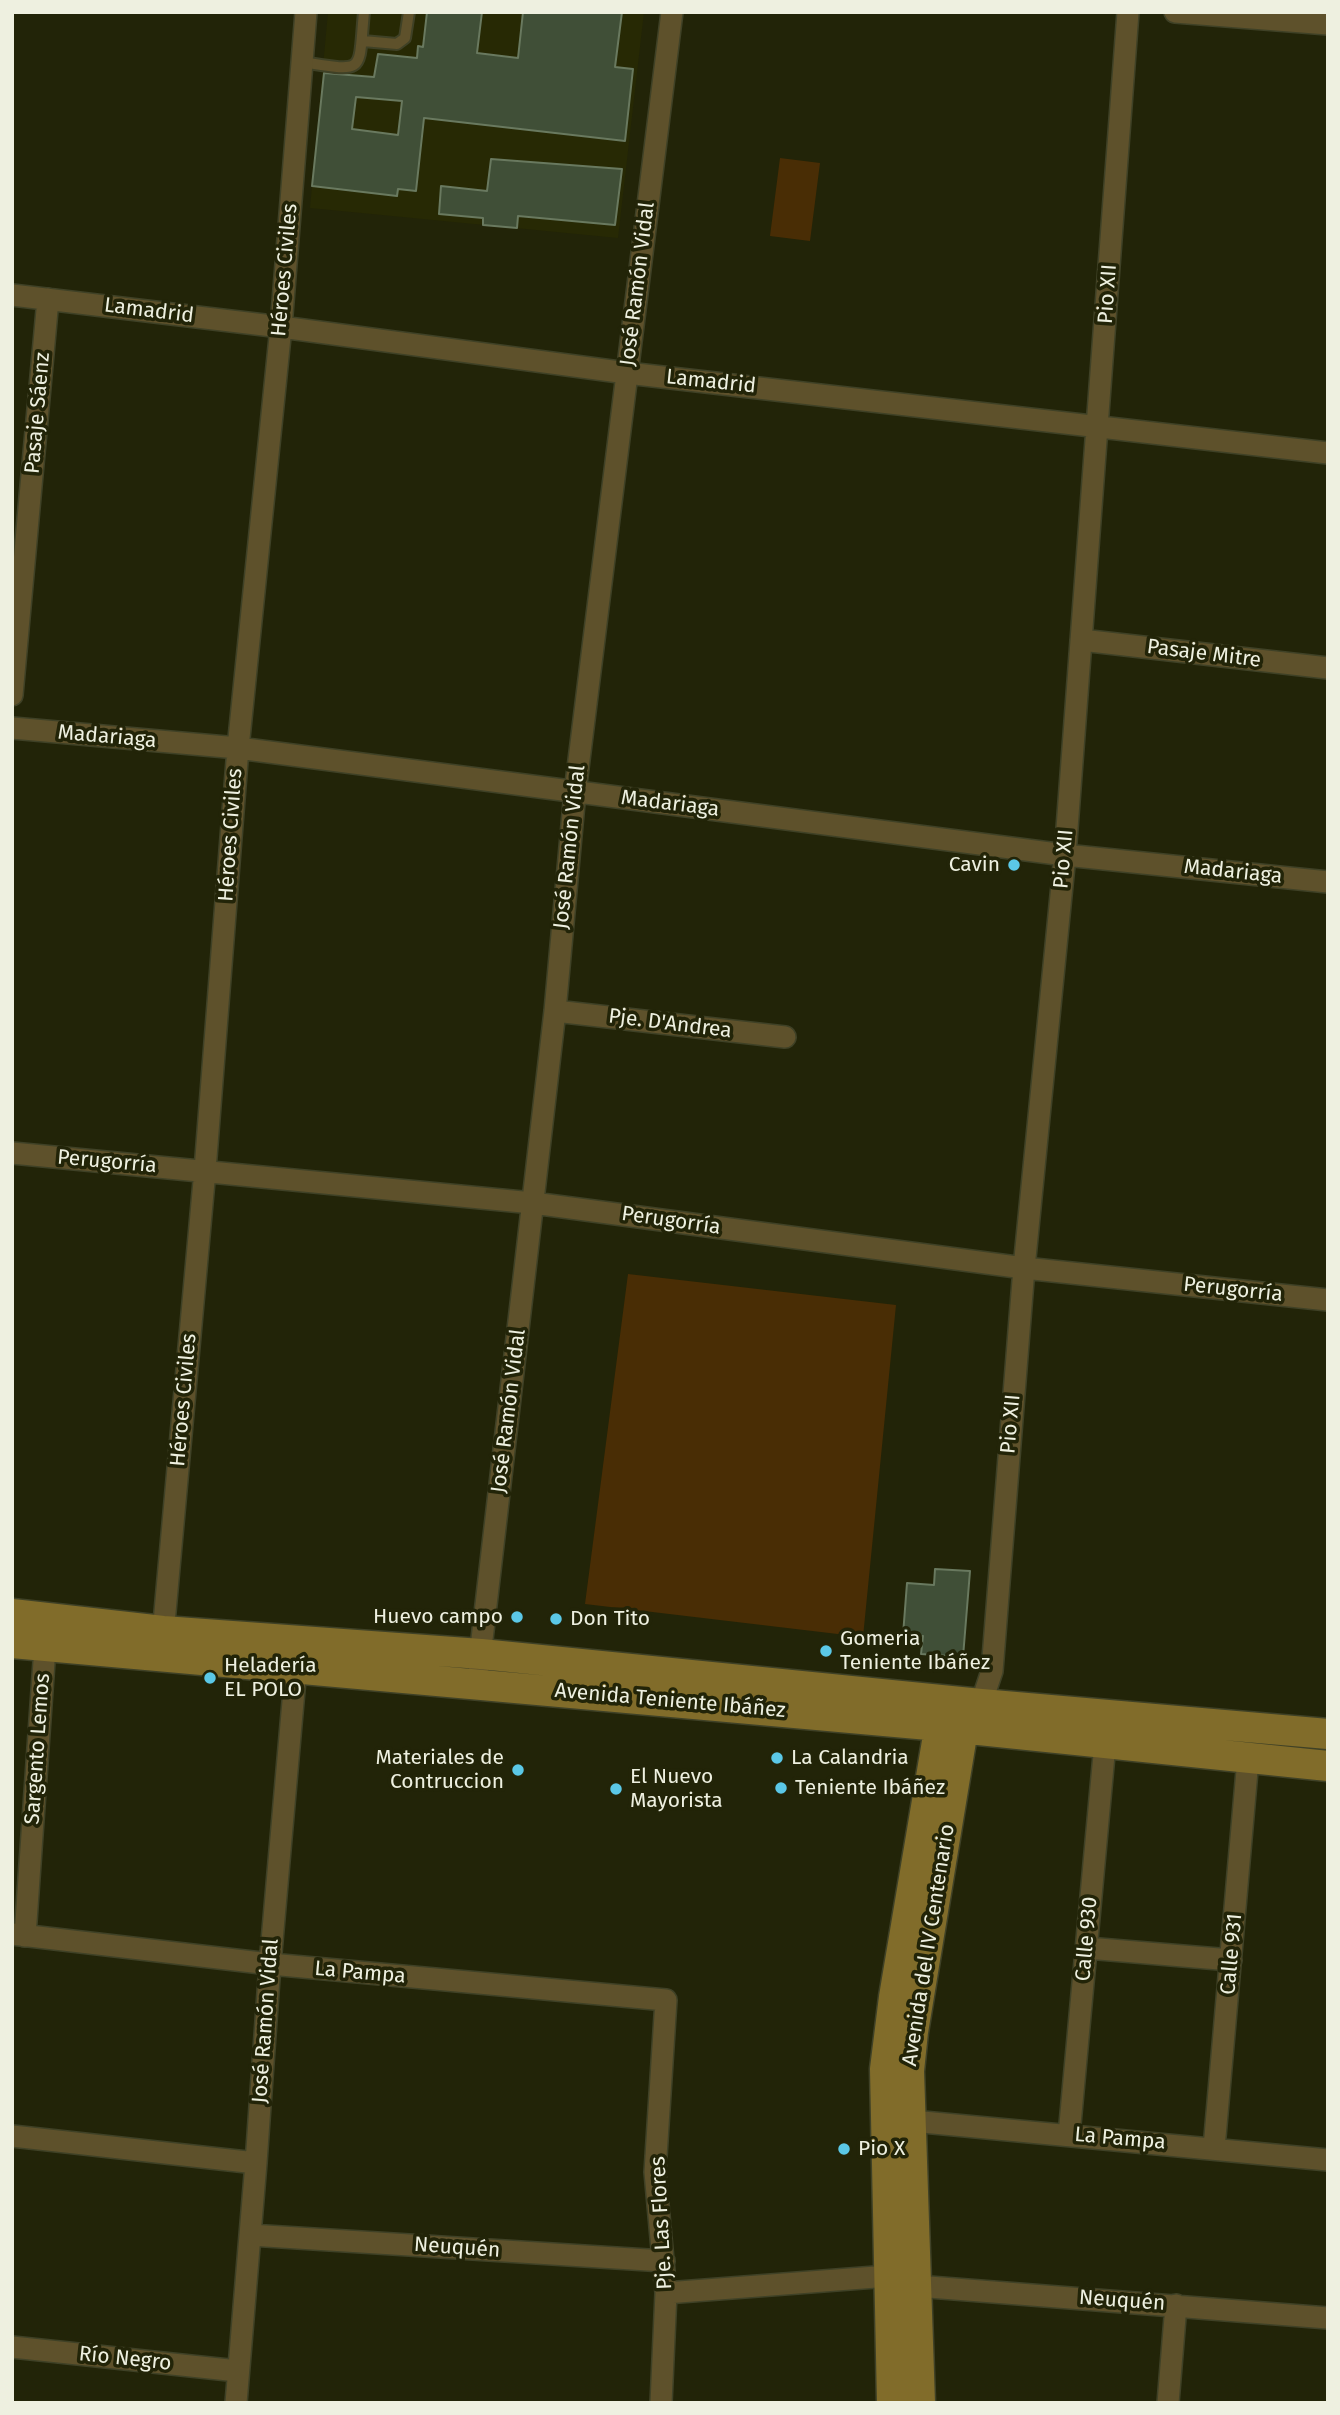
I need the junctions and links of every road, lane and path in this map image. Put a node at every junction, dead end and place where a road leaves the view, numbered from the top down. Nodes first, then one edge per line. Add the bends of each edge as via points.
1 (306, 12) edge
2 (364, 12) edge
3 (409, 12) edge
4 (672, 12) edge
5 (1128, 12) edge
6 (1175, 12) edge
7 (1328, 24) edge
8 (363, 41) junction
9 (302, 62) junction
10 (12, 295) edge
11 (48, 299) junction
12 (281, 327) junction
13 (626, 373) junction
14 (1098, 426) junction
15 (1328, 453) edge
16 (1081, 640) junction
17 (1328, 668) edge
18 (12, 695) edge
19 (12, 728) edge
20 (238, 748) junction
21 (575, 792) junction
22 (1065, 855) junction
23 (1328, 882) edge
24 (555, 1011) junction
25 (785, 1037) dead end
26 (12, 1153) edge
27 (205, 1170) junction
28 (533, 1203) junction
29 (1024, 1268) junction
30 (1328, 1300) edge
31 (12, 1614) edge
32 (12, 1643) edge
33 (162, 1644) junction
34 (45, 1647) junction
35 (297, 1654) junction
36 (481, 1654) junction
37 (477, 1684) junction
38 (981, 1704) junction
39 (949, 1718) junction
40 (1328, 1734) edge
41 (1105, 1744) junction
42 (1248, 1759) junction
43 (1328, 1766) edge
44 (19, 1935) edge
45 (1087, 1948) junction
46 (1231, 1960) junction
47 (270, 1964) junction
48 (666, 2000) joint
49 (912, 2121) junction
50 (1069, 2134) junction
51 (12, 2136) edge
52 (1214, 2148) junction
53 (1328, 2160) edge
54 (256, 2163) junction
55 (250, 2235) junction
56 (664, 2261) junction
57 (902, 2281) junction
58 (666, 2293) junction
59 (1176, 2305) junction
60 (1328, 2318) edge
61 (12, 2347) edge
62 (239, 2371) junction
63 (236, 2403) edge
64 (661, 2403) edge
65 (892, 2403) edge
66 (920, 2403) edge
67 (1168, 2403) edge

1 - 9 street, Héroes Civiles
2 - 8 lane
3 - 8 lane via 405,38 397,44
4 - 13 street, José Ramón Vidal
5 - 14 street, Pio XII
6 - 7 street
8 - 9 lane via 360,60 353,67
9 - 12 street, Héroes Civiles
10 - 11 street, Lamadrid
11 - 12 street, Lamadrid
11 - 18 street, Pasaje Sáenz
12 - 13 street, Lamadrid
12 - 20 street, Héroes Civiles
13 - 14 street, Lamadrid
13 - 21 street, José Ramón Vidal
14 - 15 street, Lamadrid
14 - 16 street, Pio XII
16 - 17 street, Pasaje Mitre
16 - 22 street, Pio XII
19 - 20 street, Madariaga
20 - 21 street, Madariaga
20 - 27 street, Héroes Civiles
21 - 22 street, Madariaga
21 - 24 street, José Ramón Vidal
22 - 23 street, Madariaga
22 - 29 street, Pio XII
24 - 25 street, Pje. D'Andrea
24 - 28 street, José Ramón Vidal
26 - 27 street, Perugorría
27 - 28 street, Perugorría
27 - 33 street, Héroes Civiles
28 - 29 street, Perugorría
28 - 36 street, José Ramón Vidal
29 - 30 street, Perugorría
29 - 38 street, Pio XII via 992,1671
31 - 33 main road, Avenida Teniente Ibáñez
32 - 34 main road, Avenida Teniente Ibáñez
33 - 34 main road, Avenida Teniente Ibáñez
33 - 35 main road, Avenida Teniente Ibáñez
34 - 44 street, Sargento Lemos
35 - 36 main road, Avenida Teniente Ibáñez
35 - 37 main road, Avenida Teniente Ibáñez
35 - 47 street, José Ramón Vidal
36 - 37 street, José Ramón Vidal
36 - 39 main road, Avenida Teniente Ibáñez
37 - 39 main road, Avenida Teniente Ibáñez
38 - 39 main road, Avenida Teniente Ibáñez
38 - 40 main road, Avenida Teniente Ibáñez
39 - 41 main road, Avenida Teniente Ibáñez
39 - 49 main road, Avenida del IV Centenario via 909,2071
39 - 57 main road, Avenida del IV Centenario via 894,1997 885,2069
41 - 42 main road, Avenida Teniente Ibáñez
41 - 45 street, Calle 930
42 - 43 main road, Avenida Teniente Ibáñez
42 - 46 street, Calle 931
44 - 47 street, La Pampa
45 - 46 street
45 - 50 street, Calle 930
46 - 52 street, Calle 931
47 - 48 street, La Pampa
47 - 54 street, José Ramón Vidal
48 - 56 street, Pje. Las Flores via 655,2172
49 - 50 street, La Pampa
49 - 57 main road, Avenida del IV Centenario
50 - 52 street, La Pampa
51 - 54 street
52 - 53 street, La Pampa
54 - 55 street, José Ramón Vidal
55 - 56 street, Neuquén
55 - 62 street, José Ramón Vidal
56 - 58 street, Pje. Las Flores
57 - 58 street, Neuquén
57 - 59 street, Neuquén
57 - 65 main road, Avenida del IV Centenario
57 - 66 main road, Avenida del IV Centenario
58 - 64 street, Pje. Las Flores
59 - 60 street, Neuquén
59 - 67 street
61 - 62 street, Río Negro
62 - 63 street, José Ramón Vidal

